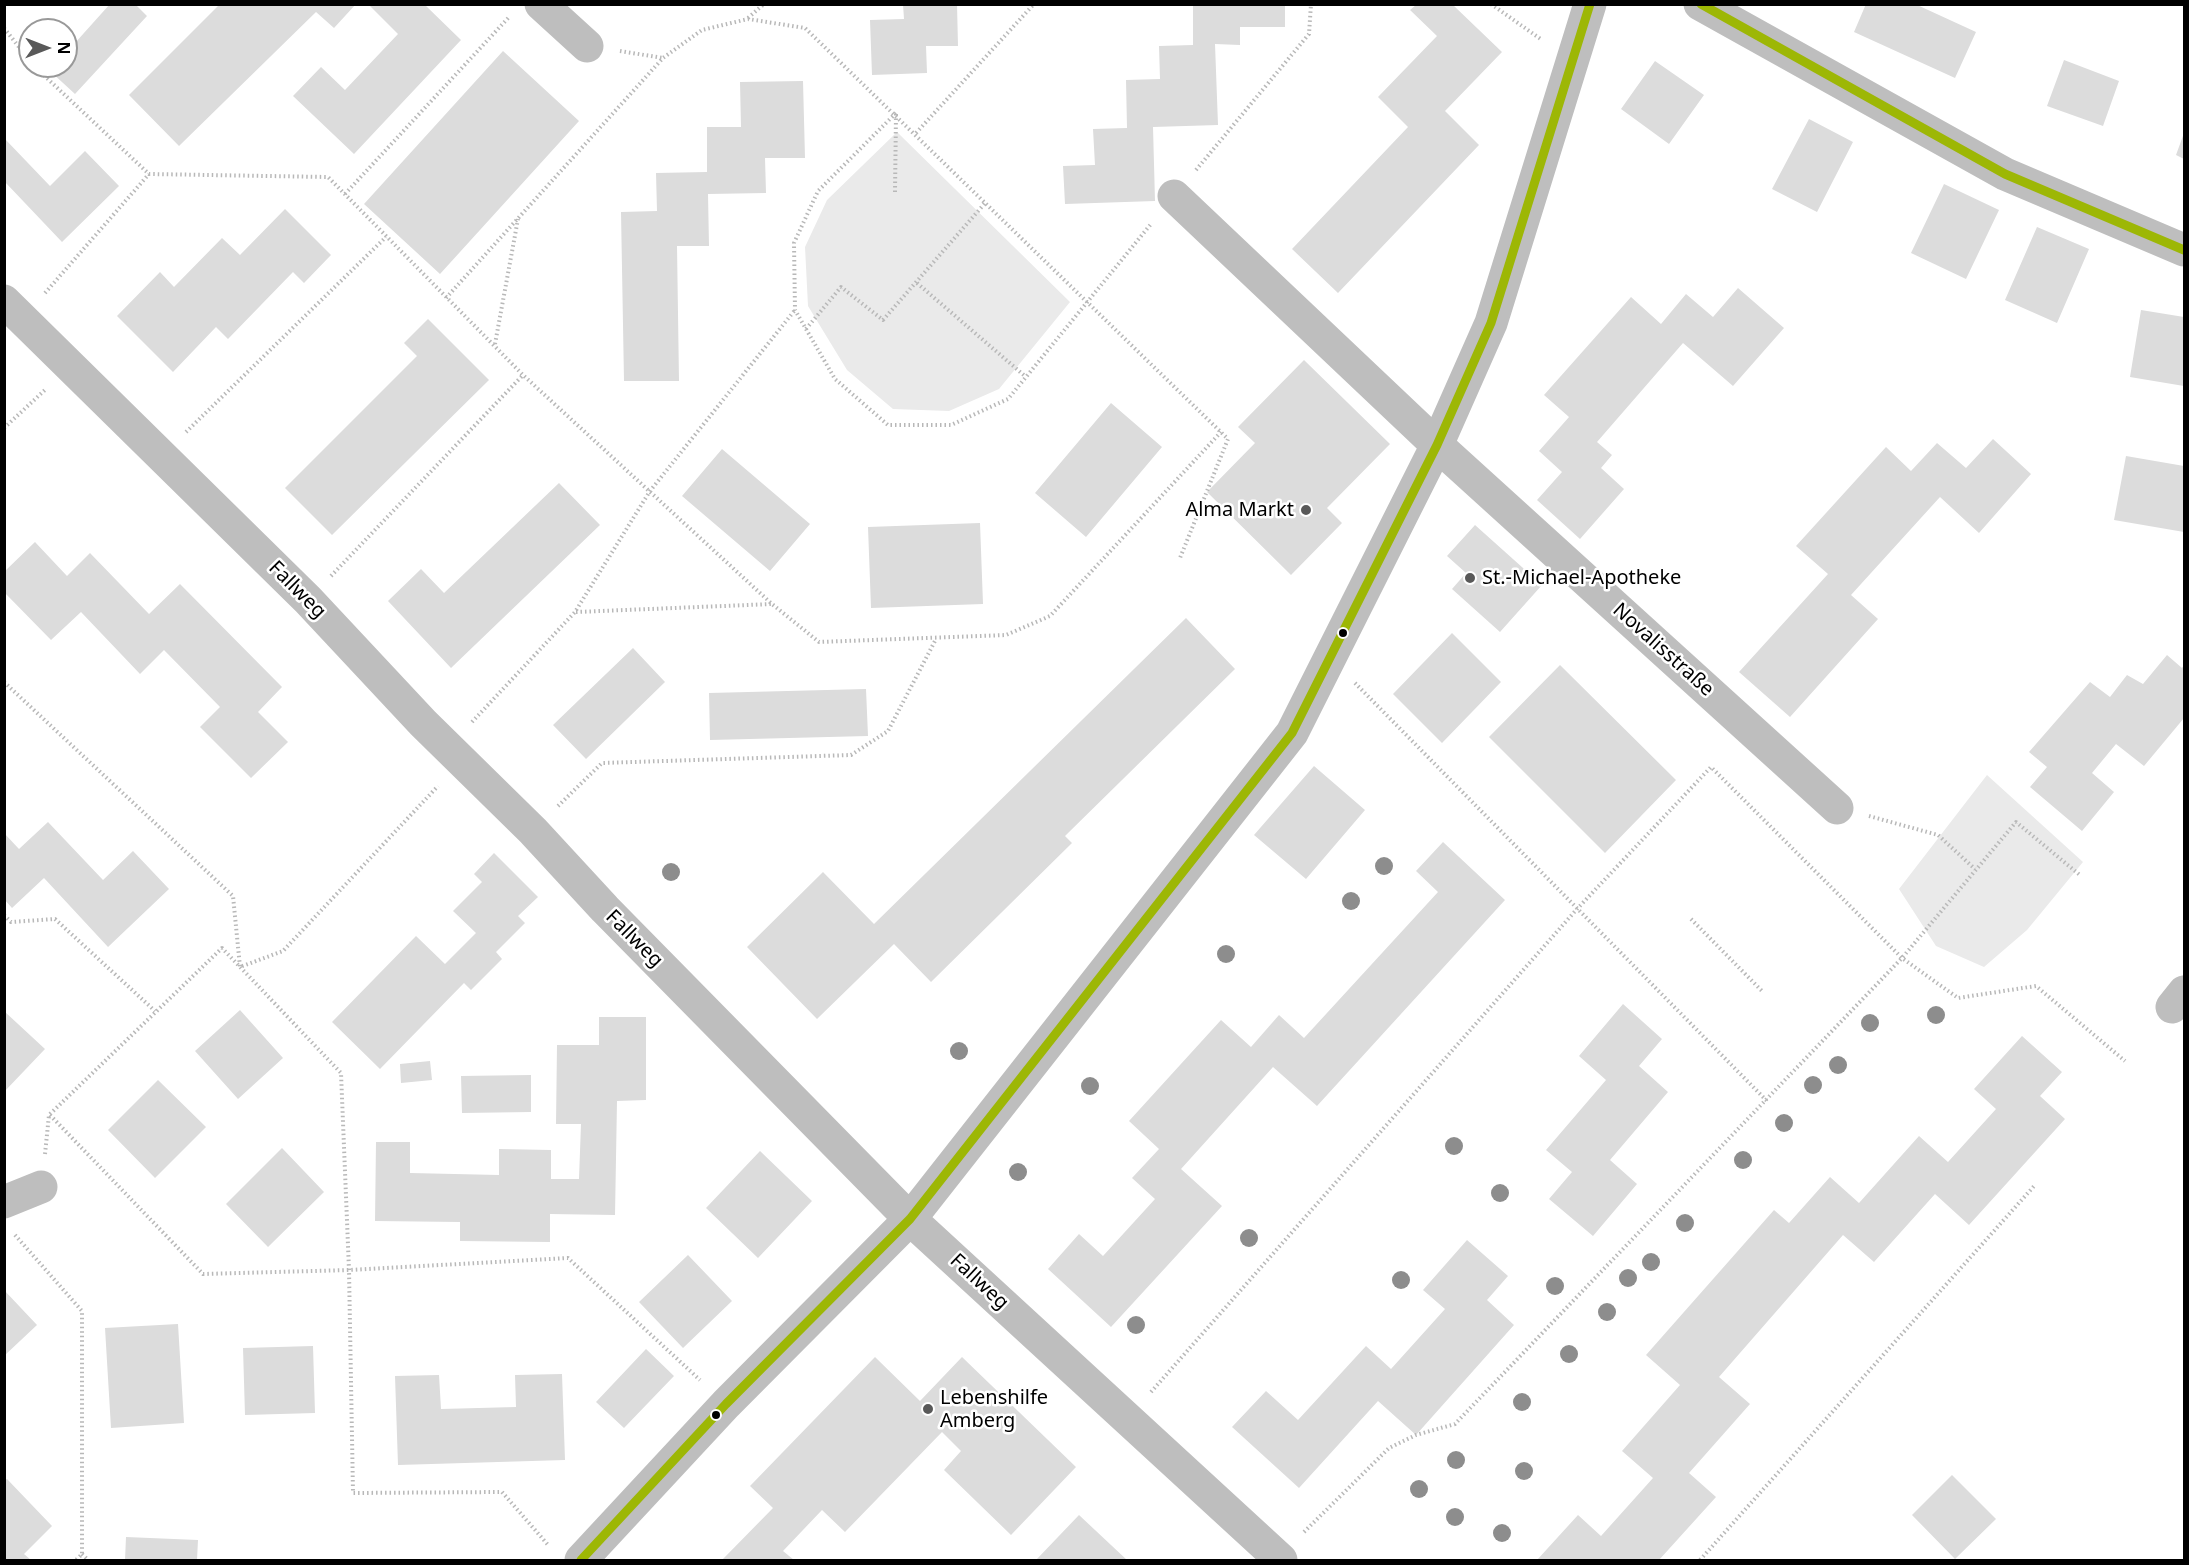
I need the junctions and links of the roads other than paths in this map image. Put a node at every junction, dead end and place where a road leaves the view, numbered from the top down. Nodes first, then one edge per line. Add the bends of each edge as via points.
1 (1590, 4) edge
2 (1700, 4) edge
3 (527, 9) edge
4 (587, 46) road end
5 (1174, 196) road end
6 (2184, 250) edge
7 (13, 310) edge
8 (1437, 445) junction
9 (1837, 808) road end
10 (41, 1187) road end
11 (8, 1217) edge
12 (910, 1219) junction
13 (567, 1556) edge
14 (1279, 1559) edge

1 - 8 street via 1491,323
2 - 6 street via 2005,174
3 - 4 street
5 - 8 street, Novalisstraße
7 - 12 street, Fallweg via 308,600 604,909
8 - 9 street, Novalisstraße
8 - 12 street via 1292,733
10 - 11 street
12 - 13 street via 726,1404
12 - 14 street, Fallweg

